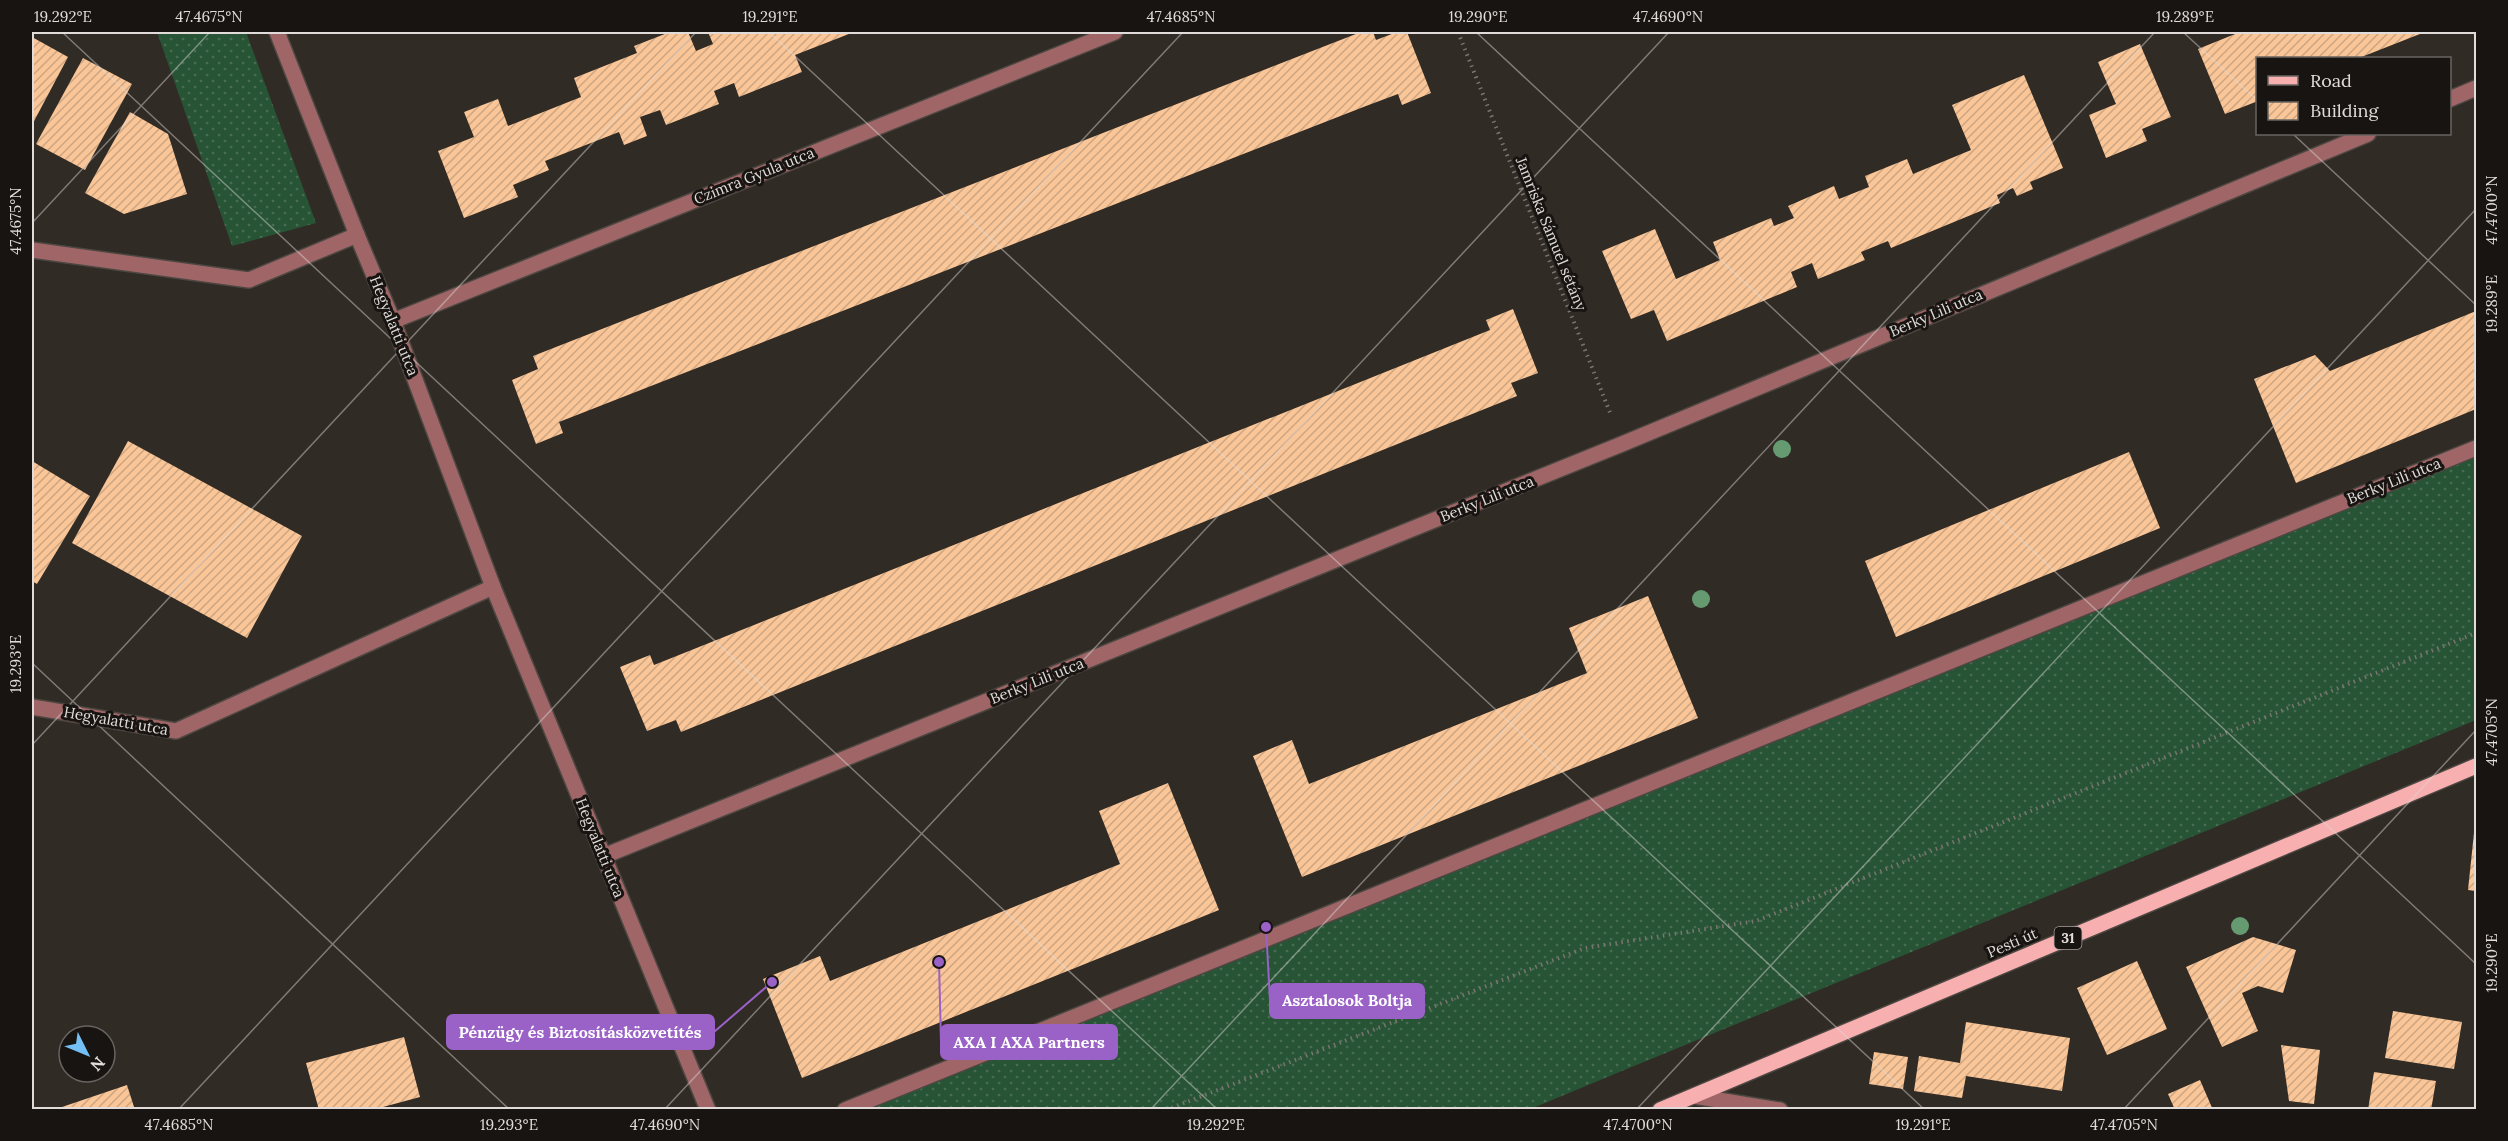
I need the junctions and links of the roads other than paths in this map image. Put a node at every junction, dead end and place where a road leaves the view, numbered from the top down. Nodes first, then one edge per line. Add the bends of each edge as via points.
1 (278, 32) edge
2 (1115, 32) edge
3 (2476, 88) edge
4 (2451, 99) edge
5 (2366, 135) edge
6 (357, 235) junction
7 (32, 250) edge
8 (393, 321) junction
9 (2476, 448) edge
10 (493, 587) junction
11 (32, 707) edge
12 (2476, 766) edge
13 (603, 856) junction
14 (1694, 1096) junction
15 (708, 1110) edge
16 (844, 1110) edge
17 (1660, 1110) edge
18 (1780, 1110) edge

1 - 6 street, Hegyalatti utca
2 - 8 street, Czimra Gyula utca
3 - 4 street
5 - 13 street, Berky Lili utca via 1623,444
6 - 7 street via 249,280
6 - 8 street, Hegyalatti utca
8 - 10 street, Hegyalatti utca
9 - 16 street, Berky Lili utca
10 - 11 street, Hegyalatti utca via 176,731
10 - 13 street, Hegyalatti utca
12 - 14 main road, Pesti út / 31
13 - 15 street, Hegyalatti utca
14 - 17 main road, Pesti út / 31
14 - 18 street

